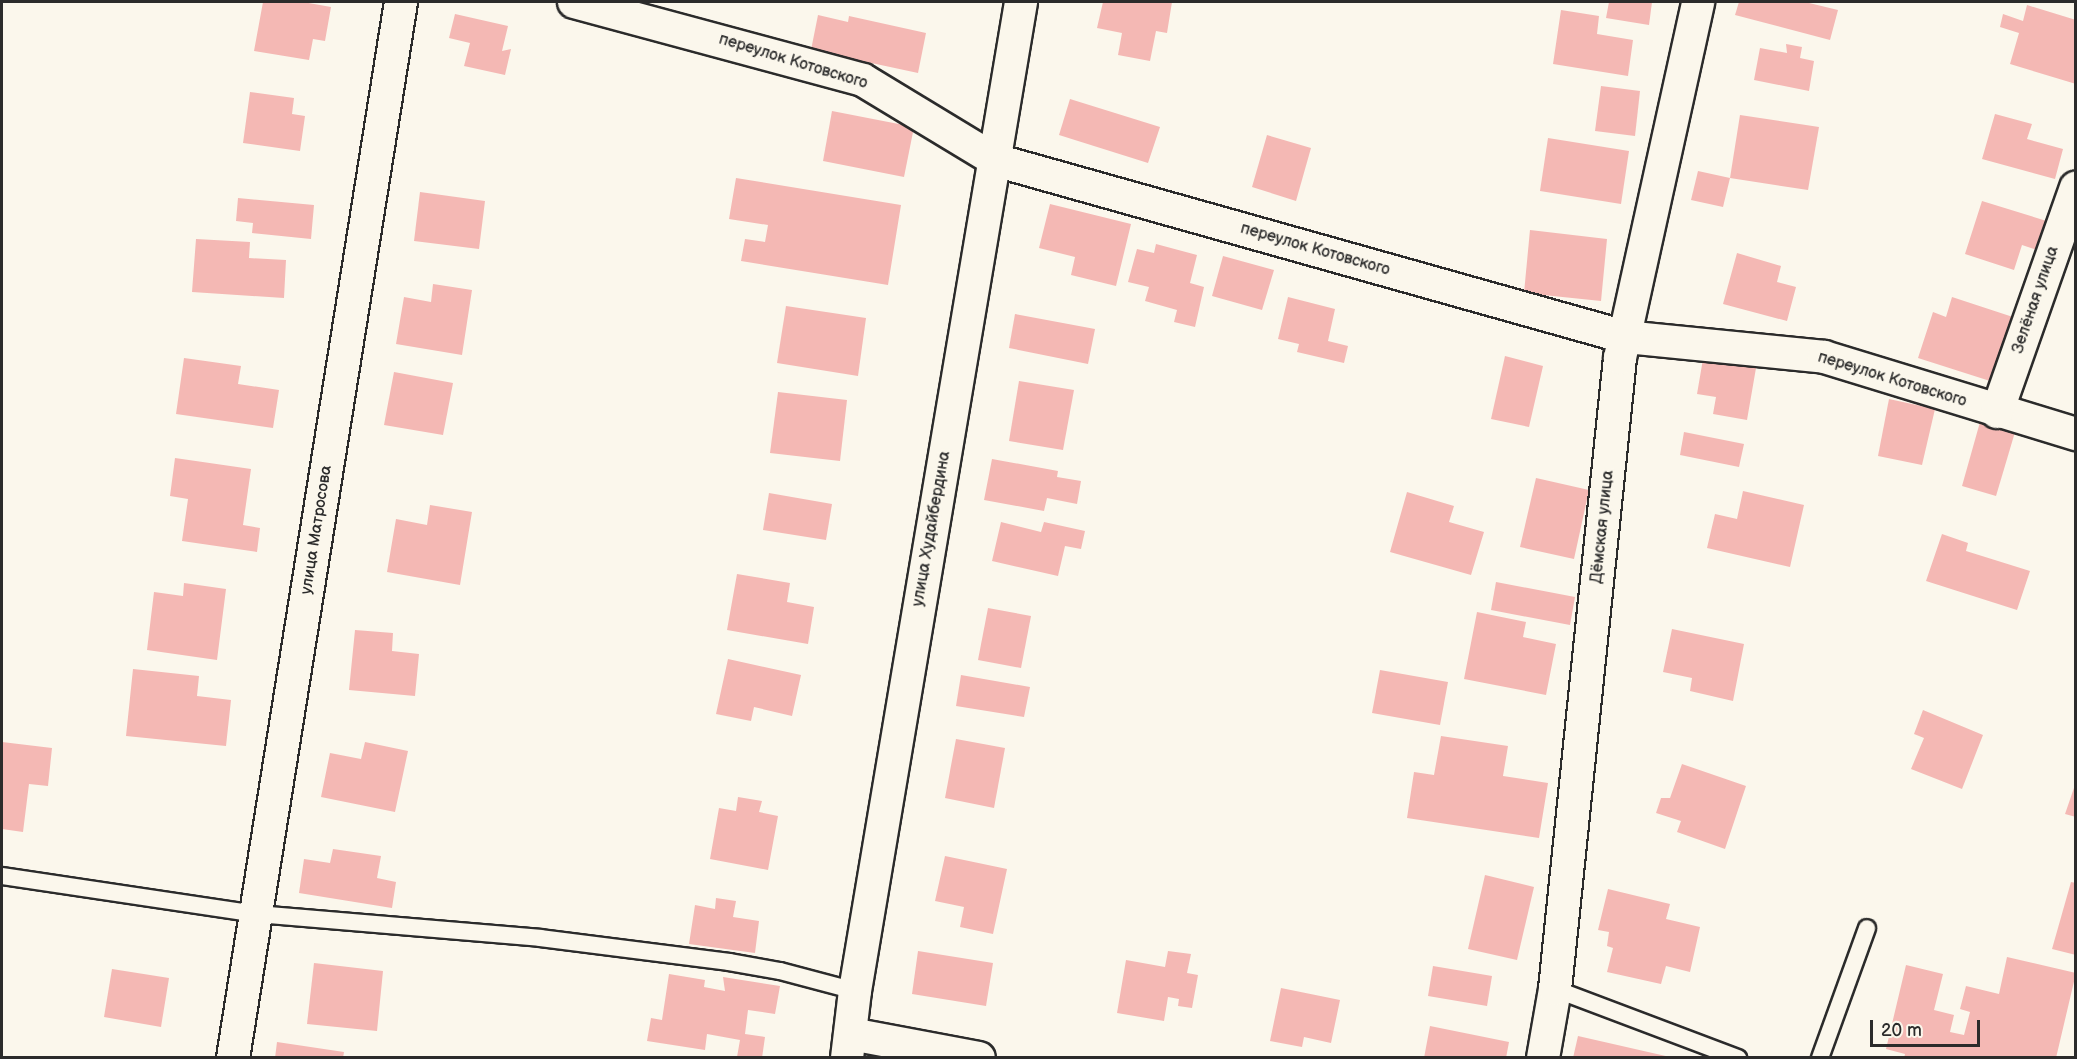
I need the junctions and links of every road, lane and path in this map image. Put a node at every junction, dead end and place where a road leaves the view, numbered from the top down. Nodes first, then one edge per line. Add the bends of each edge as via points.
1 (401, 2) edge
2 (574, 2) edge
3 (1021, 2) edge
4 (1698, 2) edge
5 (995, 160) junction
6 (2076, 188) edge
7 (1625, 337) junction
8 (1998, 412) junction
9 (2076, 434) edge
10 (2, 876) edge
11 (256, 914) junction
12 (1867, 928) dead end
13 (1555, 989) junction
14 (855, 991) junction
15 (849, 1046) edge
16 (233, 1058) edge
17 (979, 1058) edge
18 (1543, 1058) edge
19 (1738, 1058) edge
20 (1820, 1058) edge

1 - 11 street, улица Матросова
2 - 5 street, переулок Котовского via 863,80
3 - 5 street, улица Худайбердина
4 - 7 street, Дёмская улица
5 - 7 street, переулок Котовского
5 - 14 street, улица Худайбердина
6 - 8 street, Зелёная улица
7 - 8 street, переулок Котовского via 1824,357
7 - 13 street, Дёмская улица
8 - 9 street, переулок Котовского
10 - 11 lane
11 - 14 lane via 540,938 729,962
11 - 16 street, улица Матросова
12 - 20 lane
13 - 18 street, Дёмская улица
13 - 19 lane
14 - 15 street, улица Худайбердина
15 - 17 street

